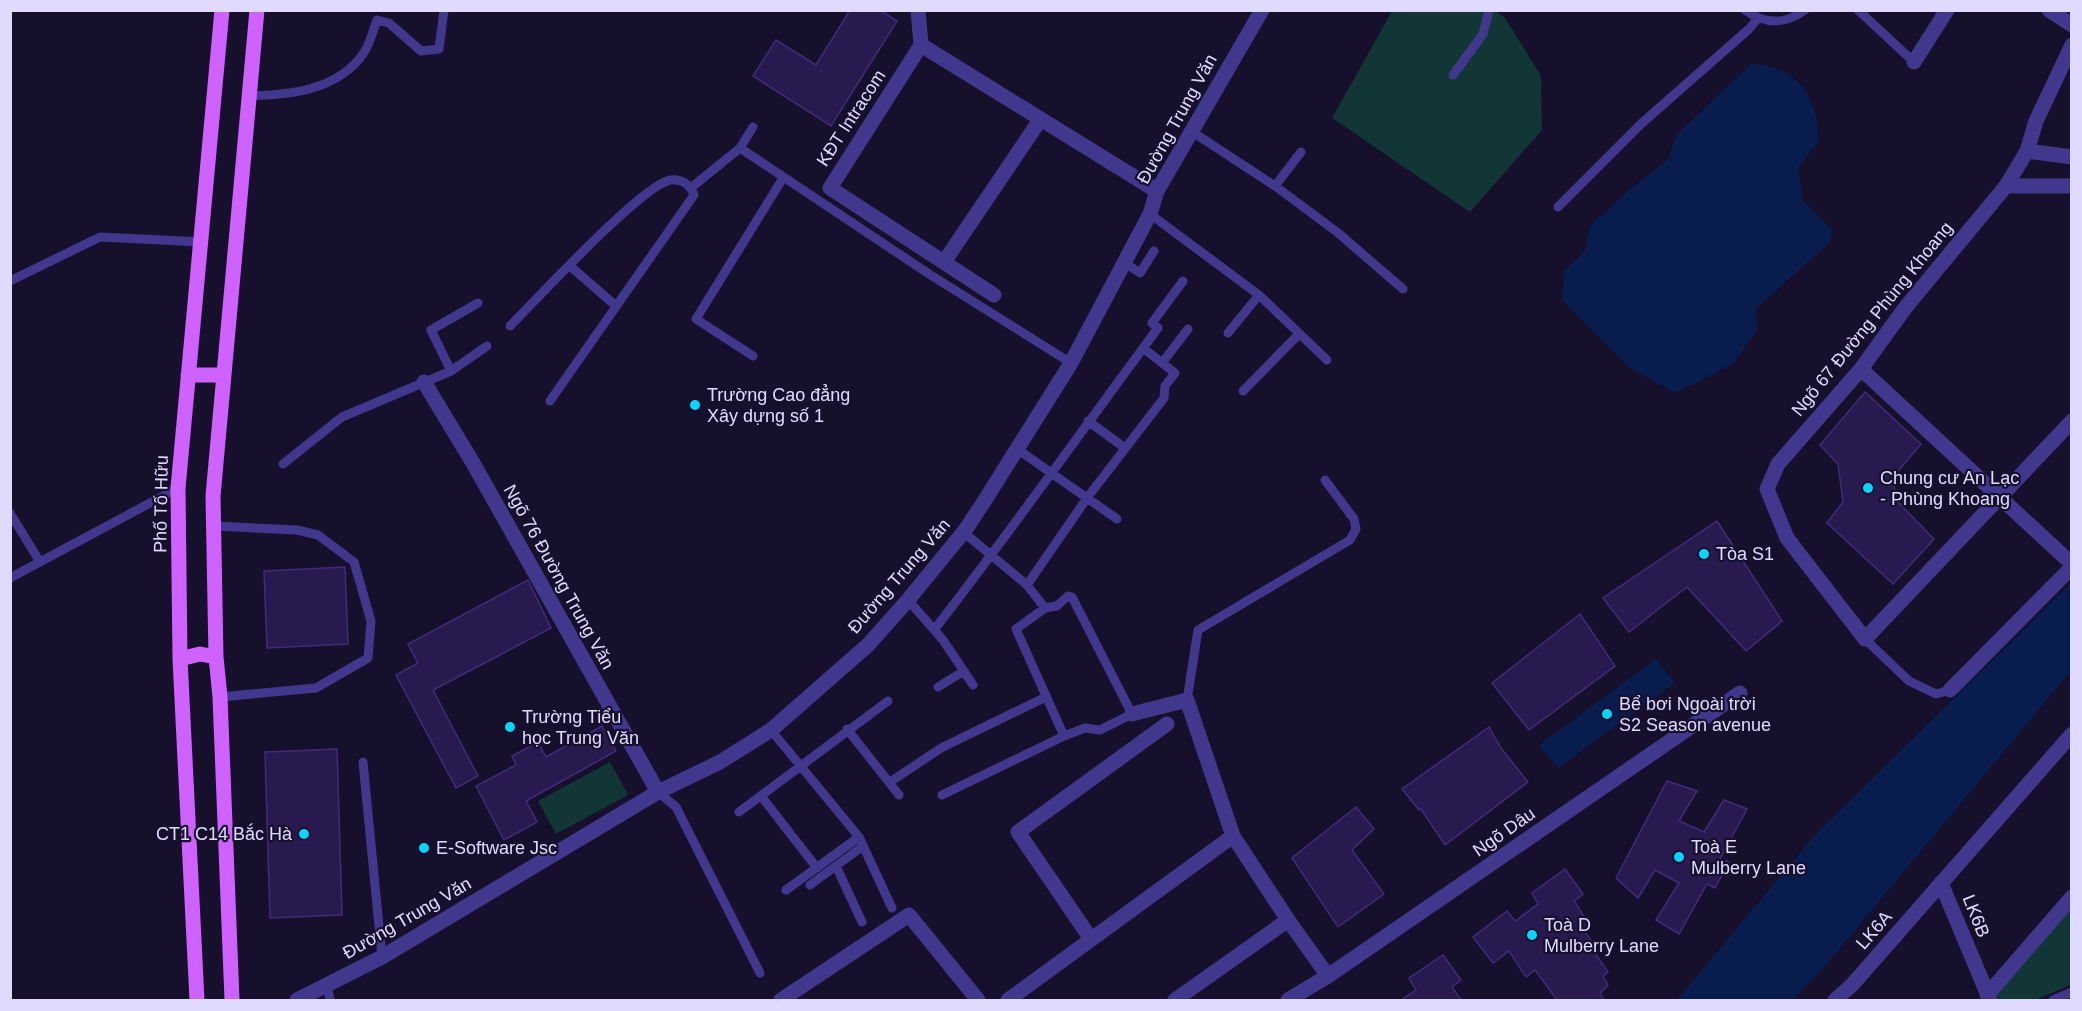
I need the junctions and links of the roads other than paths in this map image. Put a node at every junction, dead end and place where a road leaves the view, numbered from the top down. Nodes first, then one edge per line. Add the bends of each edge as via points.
1 (222, 10) edge
2 (256, 10) edge
3 (444, 10) edge
4 (918, 10) edge
5 (1262, 10) edge
6 (1489, 10) edge
7 (1745, 10) edge
8 (1806, 10) edge
9 (1858, 10) edge
10 (1947, 10) edge
11 (2049, 10) edge
12 (1758, 18) junction
13 (2072, 25) edge
14 (921, 45) junction
15 (2072, 45) edge
16 (1914, 62) joint
17 (1453, 75) dead end
18 (248, 96) junction
19 (1040, 120) junction
20 (753, 127) dead end
21 (1191, 131) junction
22 (740, 148) junction
23 (2027, 151) junction
24 (1301, 152) dead end
25 (2072, 157) edge
26 (783, 178) junction
27 (1275, 186) junction
28 (2007, 186) junction
29 (2072, 186) edge
30 (692, 188) junction
31 (1157, 191) junction
32 (1558, 207) dead end
33 (1150, 214) junction
34 (202, 242) junction
35 (1154, 251) dead end
36 (945, 262) junction
37 (1125, 263) junction
38 (570, 266) junction
39 (10, 281) edge
40 (1183, 281) dead end
41 (1403, 289) dead end
42 (994, 295) dead end
43 (1259, 295) junction
44 (478, 303) dead end
45 (616, 306) junction
46 (510, 326) dead end
47 (1188, 329) dead end
48 (1228, 333) dead end
49 (1299, 334) junction
50 (487, 346) dead end
51 (1143, 348) junction
52 (753, 356) dead end
53 (1327, 360) dead end
54 (1071, 363) junction
55 (1162, 363) junction
56 (1861, 369) junction
57 (451, 371) junction
58 (188, 375) junction
59 (224, 375) junction
60 (424, 382) junction
61 (1243, 391) dead end
62 (550, 401) dead end
63 (1088, 421) junction
64 (2072, 421) edge
65 (1125, 448) junction
66 (1017, 449) junction
67 (283, 464) dead end
68 (1050, 472) junction
69 (1325, 480) dead end
70 (178, 488) junction
71 (2000, 495) junction
72 (1087, 498) junction
73 (10, 513) edge
74 (1117, 519) dead end
75 (214, 526) junction
76 (962, 531) junction
77 (992, 555) junction
78 (40, 562) junction
79 (2072, 565) edge
80 (10, 578) edge
81 (1027, 585) junction
82 (908, 600) junction
83 (1044, 608) junction
84 (934, 630) junction
85 (1865, 639) junction
86 (216, 657) junction
87 (180, 658) junction
88 (964, 670) junction
89 (974, 685) dead end
90 (938, 687) dead end
91 (1950, 690) joint
92 (1740, 693) dead end
93 (220, 697) junction
94 (1046, 697) junction
95 (1187, 700) junction
96 (888, 701) dead end
97 (1132, 714) junction
98 (1167, 724) dead end
99 (847, 729) junction
100 (771, 730) junction
101 (2072, 734) edge
102 (1064, 736) junction
103 (363, 762) dead end
104 (801, 765) junction
105 (890, 782) junction
106 (658, 792) junction
107 (899, 795) dead end
108 (942, 795) dead end
109 (761, 796) junction
110 (740, 812) dead end
111 (1233, 836) junction
112 (861, 841) junction
113 (836, 866) junction
114 (817, 868) junction
115 (1941, 883) junction
116 (810, 885) dead end
117 (786, 890) dead end
118 (2072, 897) edge
119 (892, 908) dead end
120 (1288, 920) junction
121 (862, 922) dead end
122 (1091, 939) junction
123 (382, 957) junction
124 (760, 973) dead end
125 (1328, 976) junction
126 (2072, 992) edge
127 (329, 993) edge
128 (1985, 999) edge
129 (197, 1000) edge
130 (232, 1000) edge
131 (297, 1000) edge
132 (781, 1000) edge
133 (978, 1000) edge
134 (1008, 1000) edge
135 (1175, 1000) edge
136 (1288, 1000) edge
137 (1835, 1000) edge
138 (2053, 1000) edge

1 - 34 main road, Phố Tố Hữu
2 - 18 main road
3 - 18 lane via 439,49 421,51 389,23 377,20 363,54 338,77 289,95
4 - 14 street
5 - 21 street, Đường Trung Văn
6 - 17 lane via 1483,34
7 - 12 lane
8 - 12 lane via 1784,21
9 - 16 lane
10 - 16 street
11 - 13 street
12 - 32 lane via 1642,123
14 - 19 street
14 - 36 street, KĐT Intracom via 830,188
15 - 23 street, Ngõ 67 Đường Phùng Khoang via 2036,121
18 - 59 main road
19 - 31 street
19 - 36 street
20 - 22 lane
21 - 27 lane
21 - 31 street, Đường Trung Văn
22 - 26 lane
22 - 30 lane
23 - 25 street
23 - 28 street, Ngõ 67 Đường Phùng Khoang
24 - 27 lane
26 - 52 lane via 696,319
26 - 54 lane
27 - 41 lane via 1337,232
28 - 29 street
28 - 56 street, Ngõ 67 Đường Phùng Khoang via 1905,308
30 - 38 lane via 685,182 670,180 654,189
30 - 45 lane via 694,195
31 - 33 street, Đường Trung Văn
33 - 37 street, Đường Trung Văn
33 - 43 lane
34 - 39 lane via 100,237
34 - 58 main road, Phố Tố Hữu
35 - 37 lane via 1140,273
36 - 42 street, KĐT Intracom
37 - 54 street, Đường Trung Văn
38 - 45 lane
38 - 46 lane
40 - 51 lane via 1152,323 1158,328
43 - 48 lane
43 - 49 lane
44 - 57 lane via 431,330
45 - 62 lane
47 - 55 lane
49 - 53 lane
49 - 61 lane
50 - 57 lane
51 - 55 lane
51 - 63 lane
54 - 66 street, Đường Trung Văn
55 - 65 lane via 1175,373 1165,386 1164,398
56 - 71 street
56 - 85 street, Ngõ 67 Đường Phùng Khoang via 1778,464 1767,489 1787,538
57 - 60 lane
58 - 59 main road
58 - 70 main road, Phố Tố Hữu
59 - 75 main road
60 - 67 lane via 342,417
60 - 106 street, Ngõ 76 Đường Trung Văn
63 - 65 lane
63 - 68 lane
64 - 71 street
65 - 72 lane
66 - 68 lane
66 - 76 street, Đường Trung Văn
68 - 72 lane
68 - 77 lane
69 - 95 lane via 1354,519 1356,529 1350,540 1198,630
70 - 78 lane
70 - 87 main road, Phố Tố Hữu
71 - 79 street
71 - 85 street
72 - 74 lane
72 - 81 lane
73 - 78 lane
75 - 86 main road
75 - 93 lane via 297,530 318,535 354,562 371,621 368,658 316,688
76 - 77 lane
76 - 82 street, Đường Trung Văn
77 - 81 lane
77 - 84 lane
78 - 80 lane
79 - 91 street
81 - 83 lane
82 - 84 lane
82 - 100 street, Đường Trung Văn via 868,645
83 - 94 lane via 1016,629
83 - 97 lane via 1057,606 1068,596 1074,599
84 - 88 lane
85 - 91 lane via 1909,681 1936,694
86 - 87 main road via 200,654
86 - 93 main road
87 - 129 main road, Phố Tố Hữu
88 - 89 lane
88 - 90 lane
92 - 125 street, Ngõ Dâu
93 - 130 main road
94 - 102 lane
94 - 105 lane via 941,748
95 - 97 street
95 - 111 street
96 - 99 lane
97 - 102 lane via 1100,730 1085,728
98 - 122 street via 1018,832
99 - 104 lane
99 - 105 lane
100 - 104 lane
100 - 106 street, Đường Trung Văn via 720,762
101 - 115 street, LK6B
102 - 108 lane
103 - 123 lane
104 - 109 lane
104 - 112 lane
105 - 107 lane
106 - 123 street, Đường Trung Văn
106 - 124 lane via 676,807
109 - 110 lane
109 - 114 lane
111 - 120 street
111 - 122 street
112 - 113 lane
112 - 114 lane
112 - 119 lane
113 - 116 lane
113 - 121 lane
114 - 117 lane
115 - 128 street, LK6B
115 - 137 street, LK6A
118 - 128 street, LK6B
120 - 125 street
120 - 135 street
122 - 134 street
123 - 127 street, Đường Trung Văn
125 - 136 street, Ngõ Dâu
126 - 138 lane
127 - 131 street, Đường Trung Văn
132 - 133 street via 909,915

